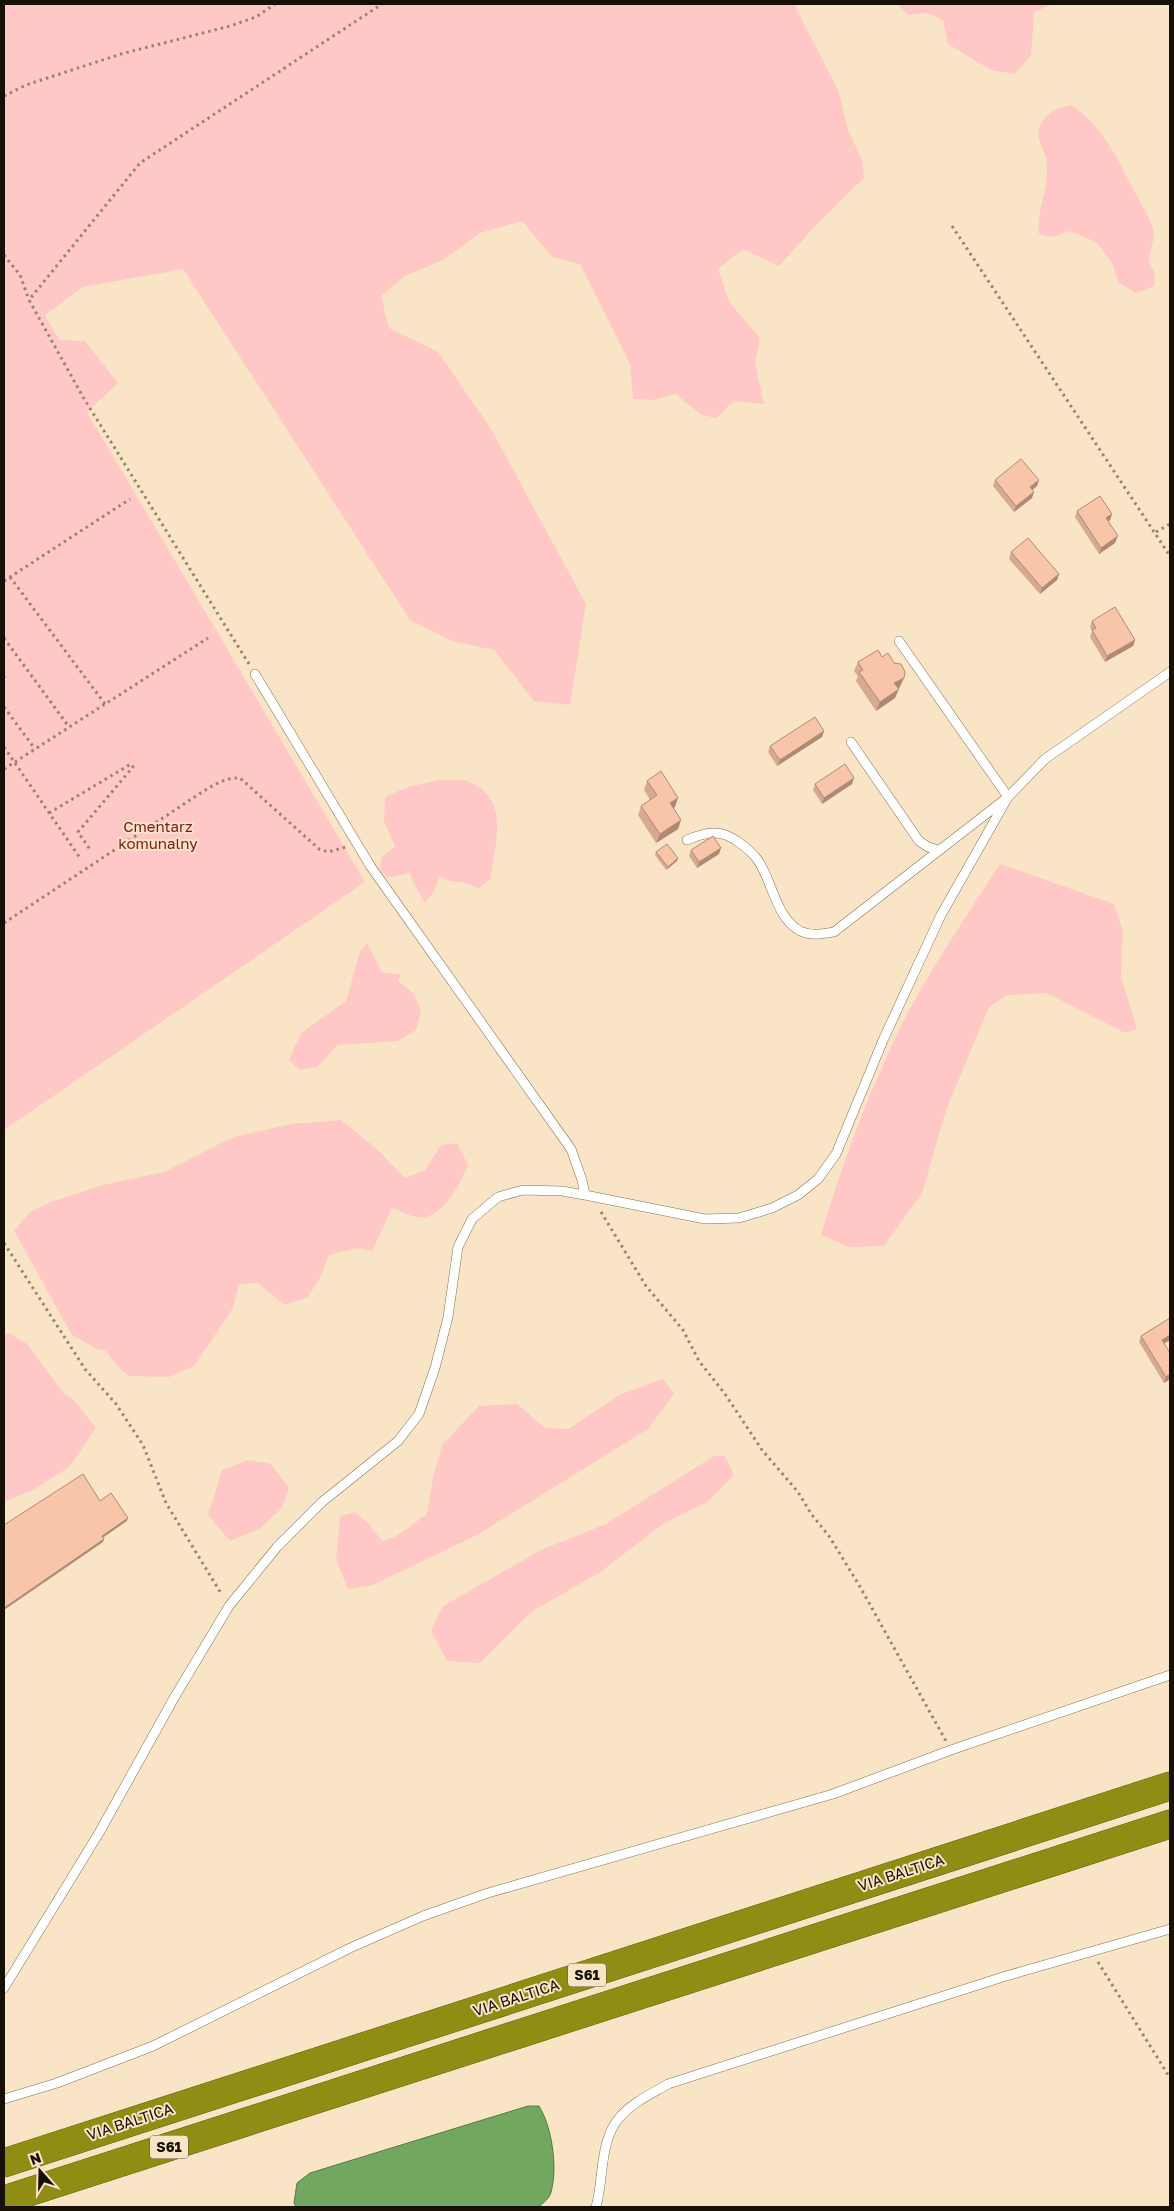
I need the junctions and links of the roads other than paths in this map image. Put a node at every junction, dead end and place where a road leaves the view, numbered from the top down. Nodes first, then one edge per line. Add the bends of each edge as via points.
1 (899, 641) dead end
2 (1170, 672) edge
3 (255, 674) road end
4 (851, 742) dead end
5 (1008, 797) junction
6 (687, 840) dead end
7 (940, 850) junction
8 (585, 1195) junction
9 (1170, 1675) edge
10 (1170, 1786) edge
11 (1170, 1824) edge
12 (1170, 1929) edge
13 (4, 1988) edge
14 (4, 2099) edge
15 (4, 2163) edge
16 (4, 2200) edge
17 (596, 2207) edge

1 - 5 lane
2 - 5 lane via 1045,759
3 - 8 lane via 371,867 571,1149
4 - 7 lane via 919,841
5 - 7 lane
5 - 8 lane via 941,915 884,1038 836,1154 818,1179 798,1195 772,1208 739,1218 704,1220
6 - 7 lane via 704,833 720,832 743,845 757,859 787,920 800,931 815,935 834,932
8 - 13 lane via 523,1190 498,1197 472,1219 458,1247 448,1317 419,1414 398,1441 322,1502 277,1547 229,1606 99,1832
9 - 14 lane via 833,1794 497,1891 423,1916 350,1948 153,2046 57,2083
10 - 15 highway, VIA BALTICA / S61
11 - 16 highway, S61
12 - 17 lane via 1006,1976 661,2088 639,2100 618,2118 607,2141

